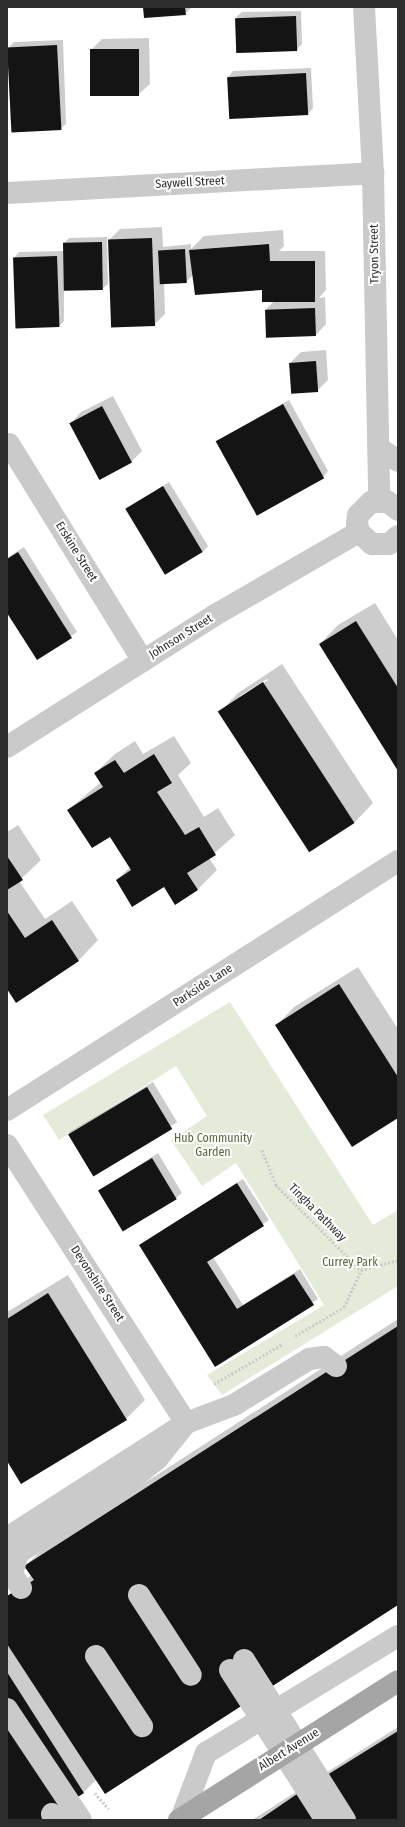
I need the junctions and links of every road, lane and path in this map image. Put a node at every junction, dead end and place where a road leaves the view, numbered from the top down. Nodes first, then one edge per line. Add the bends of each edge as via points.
1 (364, 7) edge
2 (373, 173) junction
3 (7, 193) edge
4 (9, 444) dead end
5 (379, 448) junction
6 (398, 461) edge
7 (393, 505) edge
8 (359, 532) junction
9 (395, 545) edge
10 (143, 661) junction
11 (7, 747) edge
12 (398, 861) edge
13 (7, 1110) edge
14 (7, 1145) edge
15 (262, 1150) dead end
16 (398, 1260) edge
17 (361, 1270) junction
18 (336, 1366) dead end
19 (207, 1388) dead end
20 (186, 1423) junction
21 (7, 1538) edge
22 (7, 1571) edge
23 (139, 1595) dead end
24 (398, 1636) edge
25 (96, 1656) dead end
26 (237, 1665) dead end
27 (191, 1675) dead end
28 (398, 1681) edge
29 (7, 1709) edge
30 (142, 1726) dead end
31 (314, 1786) junction
32 (180, 1819) edge
33 (81, 1820) edge
34 (326, 1820) edge
35 (345, 1820) edge

1 - 2 street, Tryon Street
2 - 3 street, Saywell Street
2 - 5 street, Tryon Street
4 - 10 street, Erskine Street
5 - 6 street
5 - 7 street, Tryon Street
7 - 8 street via 370,502 358,515
8 - 9 street via 372,544
8 - 10 street, Johnson Street
10 - 11 street, Johnson Street
12 - 13 street, Parkside Lane
14 - 20 street, Devonshire Street
15 - 17 path, Tingha Pathway via 276,1185
16 - 17 path
17 - 19 path via 344,1307
18 - 20 street via 324,1357 309,1359 234,1405
20 - 21 street
20 - 22 street via 158,1459 116,1492 18,1553 12,1574 20,1589
23 - 27 street
24 - 32 street via 206,1753
25 - 30 street
26 - 31 street
28 - 32 main road, Albert Avenue
29 - 33 street
31 - 34 street
31 - 35 street

